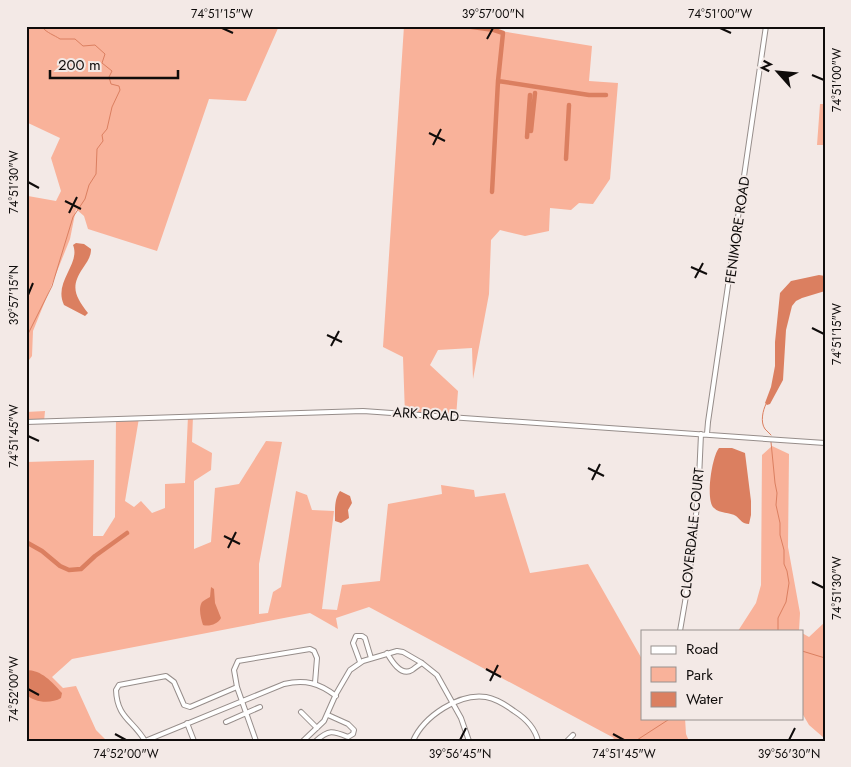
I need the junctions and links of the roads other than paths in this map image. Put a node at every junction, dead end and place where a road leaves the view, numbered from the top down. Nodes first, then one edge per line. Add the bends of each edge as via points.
1 (766, 26) edge
2 (26, 422) edge
3 (701, 434) junction
4 (708, 434) junction
5 (825, 443) edge
6 (680, 630) edge
7 (387, 653) junction
8 (371, 658) junction
9 (360, 662) junction
10 (422, 663) junction
11 (315, 683) junction
12 (237, 687) junction
13 (336, 696) junction
14 (241, 701) junction
15 (454, 704) junction
16 (260, 707) dead end
17 (301, 712) dead end
18 (247, 713) junction
19 (328, 715) junction
20 (226, 722) dead end
21 (187, 724) junction
22 (317, 728) junction
23 (573, 735) dead end
24 (145, 741) edge
25 (194, 741) edge
26 (256, 741) edge
27 (303, 741) edge
28 (316, 741) edge
29 (413, 741) edge
30 (469, 741) edge
31 (538, 741) edge
32 (567, 741) edge

1 - 4 street, FENIMORE ROAD
2 - 3 street, ARK ROAD via 363,411
3 - 4 street, ARK ROAD
3 - 6 street, CLOVERDALE COURT via 693,539
4 - 5 street, ARK ROAD
7 - 8 street
7 - 10 street via 400,651
7 - 10 street via 394,665 406,671
8 - 9 street
8 - 9 street via 365,638 356,636 353,643
9 - 13 street via 348,672
10 - 15 street via 439,678
11 - 12 street via 316,656 307,648 238,661 234,670
11 - 13 street
11 - 14 street via 284,684
12 - 14 street
12 - 24 street via 190,707 184,705 174,682 166,676 119,686 116,694 119,708
13 - 19 street
14 - 18 street
14 - 21 street
15 - 29 street via 426,721
15 - 30 street
15 - 31 street via 474,697 495,700 526,720
16 - 18 street
17 - 22 street
18 - 20 street
18 - 26 street
19 - 22 street
19 - 28 street via 351,726 353,734 348,737 332,731
21 - 24 street
21 - 25 street
22 - 27 street
23 - 32 street

